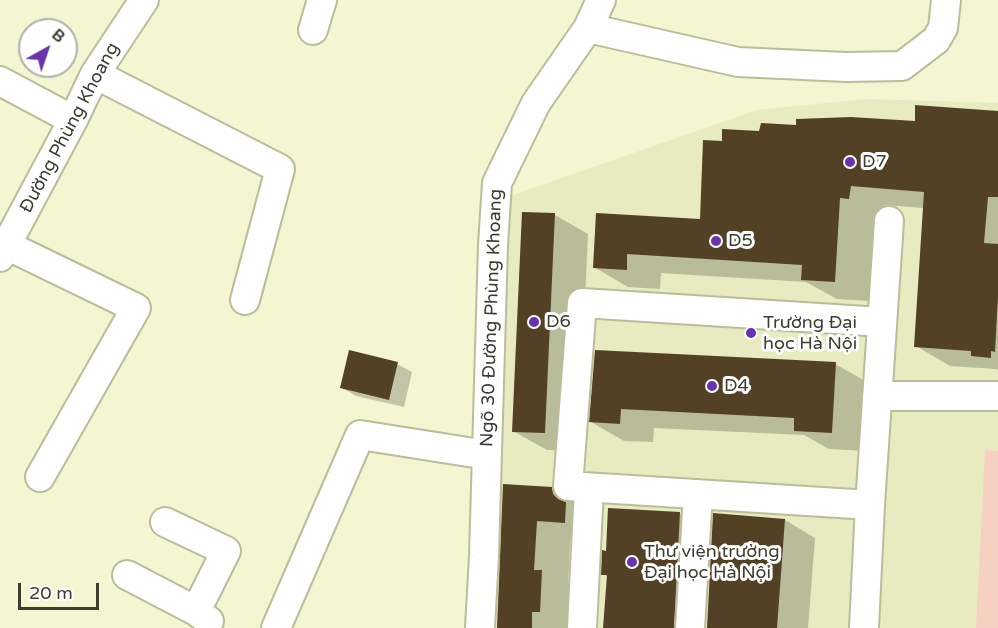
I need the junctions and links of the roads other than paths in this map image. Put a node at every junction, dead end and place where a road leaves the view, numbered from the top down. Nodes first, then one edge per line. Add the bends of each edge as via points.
1 (144, 0) edge
2 (322, 0) edge
3 (601, 0) edge
4 (946, 0) edge
5 (588, 28) junction
6 (313, 30) dead end
7 (95, 74) junction
8 (0, 81) edge
9 (73, 120) junction
10 (889, 221) dead end
11 (2, 248) edge
12 (245, 300) dead end
13 (882, 322) junction
14 (877, 396) junction
15 (998, 396) edge
16 (487, 455) junction
17 (40, 477) dead end
18 (589, 488) junction
19 (698, 494) junction
20 (870, 505) junction
21 (165, 522) dead end
22 (127, 575) dead end
23 (210, 622) edge
24 (276, 628) edge
25 (480, 628) edge
26 (582, 628) edge
27 (690, 628) edge
28 (864, 628) edge

1 - 7 street, Đường Phùng Khoang
2 - 6 street
3 - 5 street, Ngõ 30 Đường Phùng Khoang
4 - 5 street via 943,28 936,40 902,66 738,62
5 - 16 street, Ngõ 30 Đường Phùng Khoang via 536,103 497,183
7 - 9 street, Đường Phùng Khoang
7 - 12 street via 280,169
8 - 9 street
9 - 11 street, Đường Phùng Khoang
10 - 13 street
11 - 17 street via 136,308
13 - 14 street
13 - 18 street via 582,303 568,486
14 - 15 street
14 - 20 street
16 - 24 street via 360,435
16 - 25 street, Ngõ 30 Đường Phùng Khoang
18 - 19 street
18 - 26 street
19 - 20 street
19 - 27 street
20 - 28 street
21 - 23 street via 226,551
22 - 23 street

